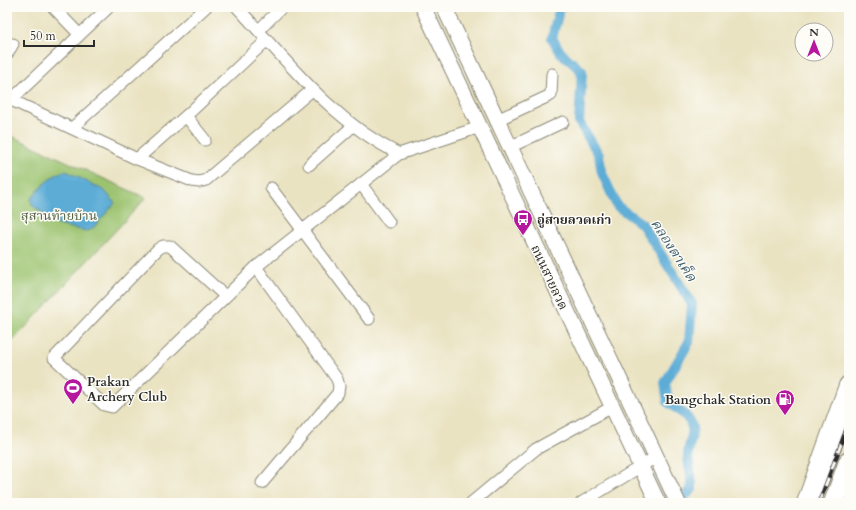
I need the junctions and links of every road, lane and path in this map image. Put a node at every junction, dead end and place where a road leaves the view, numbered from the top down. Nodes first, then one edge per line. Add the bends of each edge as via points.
1 (53, 7) edge
2 (109, 7) edge
3 (206, 7) edge
4 (237, 7) edge
5 (282, 7) edge
6 (423, 7) edge
7 (444, 7) edge
8 (259, 30) junction
9 (79, 34) junction
10 (267, 40) junction
11 (13, 44) dead end
12 (7, 54) edge
13 (552, 74) dead end
14 (312, 90) junction
15 (9, 99) edge
16 (186, 116) junction
17 (497, 120) junction
18 (563, 122) dead end
19 (353, 126) junction
20 (480, 127) junction
21 (72, 128) junction
22 (205, 140) dead end
23 (510, 147) junction
24 (399, 154) junction
25 (137, 159) junction
26 (309, 165) dead end
27 (361, 184) junction
28 (271, 188) dead end
29 (389, 222) dead end
30 (303, 229) junction
31 (256, 267) junction
32 (225, 296) junction
33 (369, 319) dead end
34 (849, 386) edge
35 (612, 406) junction
36 (656, 457) junction
37 (849, 462) edge
38 (640, 465) junction
39 (262, 483) dead end
40 (471, 503) edge
41 (581, 503) edge
42 (658, 503) edge
43 (678, 503) edge
44 (807, 503) edge
45 (834, 503) edge

1 - 9 street
2 - 9 street
3 - 21 street
4 - 8 street
5 - 8 street
6 - 20 main road, ถนนสายลวด
7 - 17 main road, ถนนสายลวด
8 - 10 street
9 - 15 street
10 - 14 street
10 - 16 street
11 - 12 street
13 - 17 street via 551,95
14 - 19 street
14 - 25 street via 206,180 192,181
15 - 21 street
16 - 22 street
16 - 25 street
17 - 23 main road, ถนนสายลวด
18 - 23 street
19 - 24 street via 378,144
19 - 26 street
20 - 24 street
20 - 35 main road, ถนนสายลวด
21 - 25 street
23 - 36 main road, ถนนสายลวด
24 - 27 street
27 - 29 street
27 - 30 street
28 - 30 street
30 - 31 street
30 - 33 street
31 - 32 street
31 - 39 street via 336,379 338,386 338,393
32 - 32 street via 112,406 104,405 54,358 158,249 164,246 170,246
34 - 44 highway
35 - 38 main road, ถนนสายลวด
35 - 40 street via 536,449
36 - 38 street
36 - 43 main road, ถนนสายลวด
37 - 45 highway
38 - 41 street
38 - 42 main road, ถนนสายลวด

